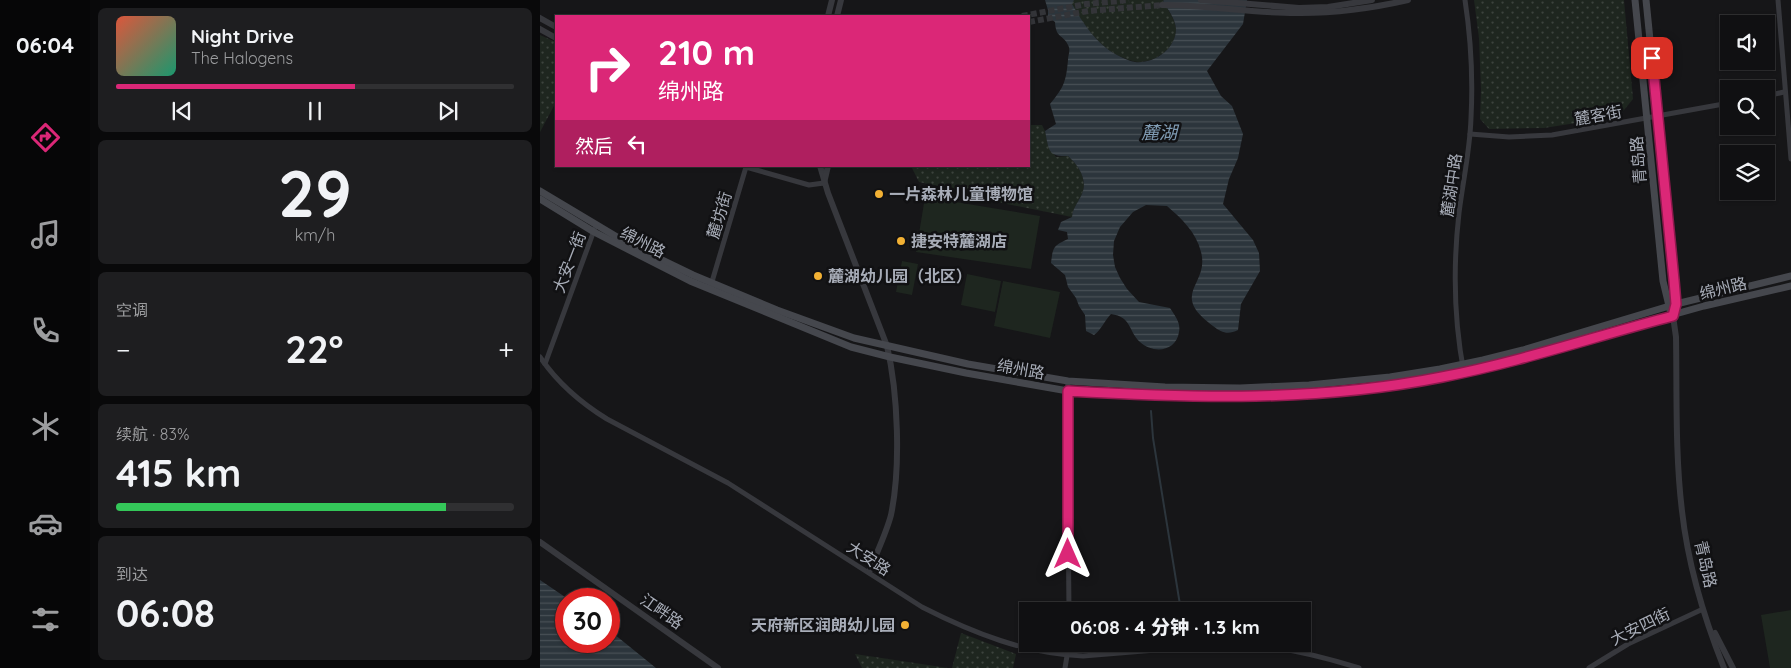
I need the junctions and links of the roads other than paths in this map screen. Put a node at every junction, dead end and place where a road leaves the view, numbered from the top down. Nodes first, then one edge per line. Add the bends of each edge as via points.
1 (832, 0) edge
2 (841, 0) edge
3 (1201, 0) edge
4 (1372, 0) edge
5 (1408, 0) edge
6 (1465, 0) edge
7 (1635, 0) edge
8 (1646, 0) edge
9 (1778, 0) edge
10 (1162, 5) dead end
11 (1268, 9) junction
12 (828, 15) edge
13 (836, 15) edge
14 (540, 18) edge
15 (555, 27) edge
16 (540, 29) edge
17 (555, 37) edge
18 (1784, 92) junction
19 (1775, 94) edge
20 (1720, 105) edge
21 (1659, 116) junction
22 (1647, 118) junction
23 (1470, 134) junction
24 (1791, 159) edge
25 (820, 167) edge
26 (828, 167) edge
27 (824, 183) junction
28 (540, 191) edge
29 (540, 199) edge
30 (595, 229) junction
31 (1791, 276) edge
32 (712, 282) junction
33 (1791, 286) edge
34 (709, 290) junction
35 (1676, 304) junction
36 (1668, 307) junction
37 (1673, 316) junction
38 (888, 346) junction
39 (540, 357) edge
40 (890, 357) junction
41 (545, 364) junction
42 (1464, 369) junction
43 (1068, 381) junction
44 (1068, 391) junction
45 (540, 542) edge
46 (869, 572) junction
47 (1069, 602) edge
48 (1704, 609) junction
49 (1068, 652) edge
50 (1132, 652) edge
51 (1300, 652) edge
52 (1068, 656) junction
53 (718, 668) edge
54 (1065, 668) edge
55 (1359, 668) edge
56 (1589, 668) edge
57 (1724, 668) edge
58 (1733, 668) edge

1 - 12 street
2 - 13 street
3 - 11 street
4 - 11 street via 1328,7
5 - 11 street via 1329,12
6 - 23 street, 麓湖中路 via 1471,61
7 - 22 main road, 青岛路
8 - 21 main road, 青岛路
9 - 18 street
10 - 11 street
14 - 15 street
16 - 17 street
18 - 19 street
18 - 24 street
20 - 21 street, 麓客街
21 - 22 street, 麓客街
21 - 35 main road, 青岛路
22 - 23 street, 麓客街 via 1532,137
22 - 36 main road, 青岛路
23 - 42 street, 麓湖中路 via 1459,214 1456,272 1456,303
25 - 27 street
26 - 27 street
27 - 32 street, 麓坊街 via 808,184 746,167
27 - 38 street
28 - 30 main road, 绵州路
29 - 30 main road, 绵州路
30 - 32 main road, 绵州路
30 - 34 main road, 绵州路
30 - 41 street, 大安一街
31 - 35 main road, 绵州路
32 - 34 street, 麓坊街
32 - 38 main road, 绵州路 via 854,338
33 - 37 main road, 绵州路
34 - 40 main road, 绵州路 via 851,347
35 - 36 main road, 绵州路
35 - 37 main road, 青岛路
36 - 37 main road, 青岛路
36 - 42 main road, 绵州路
37 - 42 main road, 绵州路
37 - 48 street, 青岛路 via 1681,504 1690,562
38 - 40 street
38 - 43 main road, 绵州路
39 - 41 street, 大安路
40 - 44 main road, 绵州路
40 - 46 street via 897,447 895,485 891,515
41 - 46 street, 大安路 via 563,385 600,415 728,483
42 - 43 main road, 绵州路 via 1309,385 1240,388
42 - 44 main road, 绵州路 via 1390,386 1311,394 1240,397
43 - 44 street
44 - 47 street
45 - 53 street, 江畔路
46 - 52 street, 大安路 via 922,607 985,636
48 - 56 street, 大安四街 via 1628,644
48 - 57 street, 青岛路
48 - 58 street, 青岛路
49 - 52 street
50 - 52 street, 大安路
51 - 55 street
52 - 54 street

